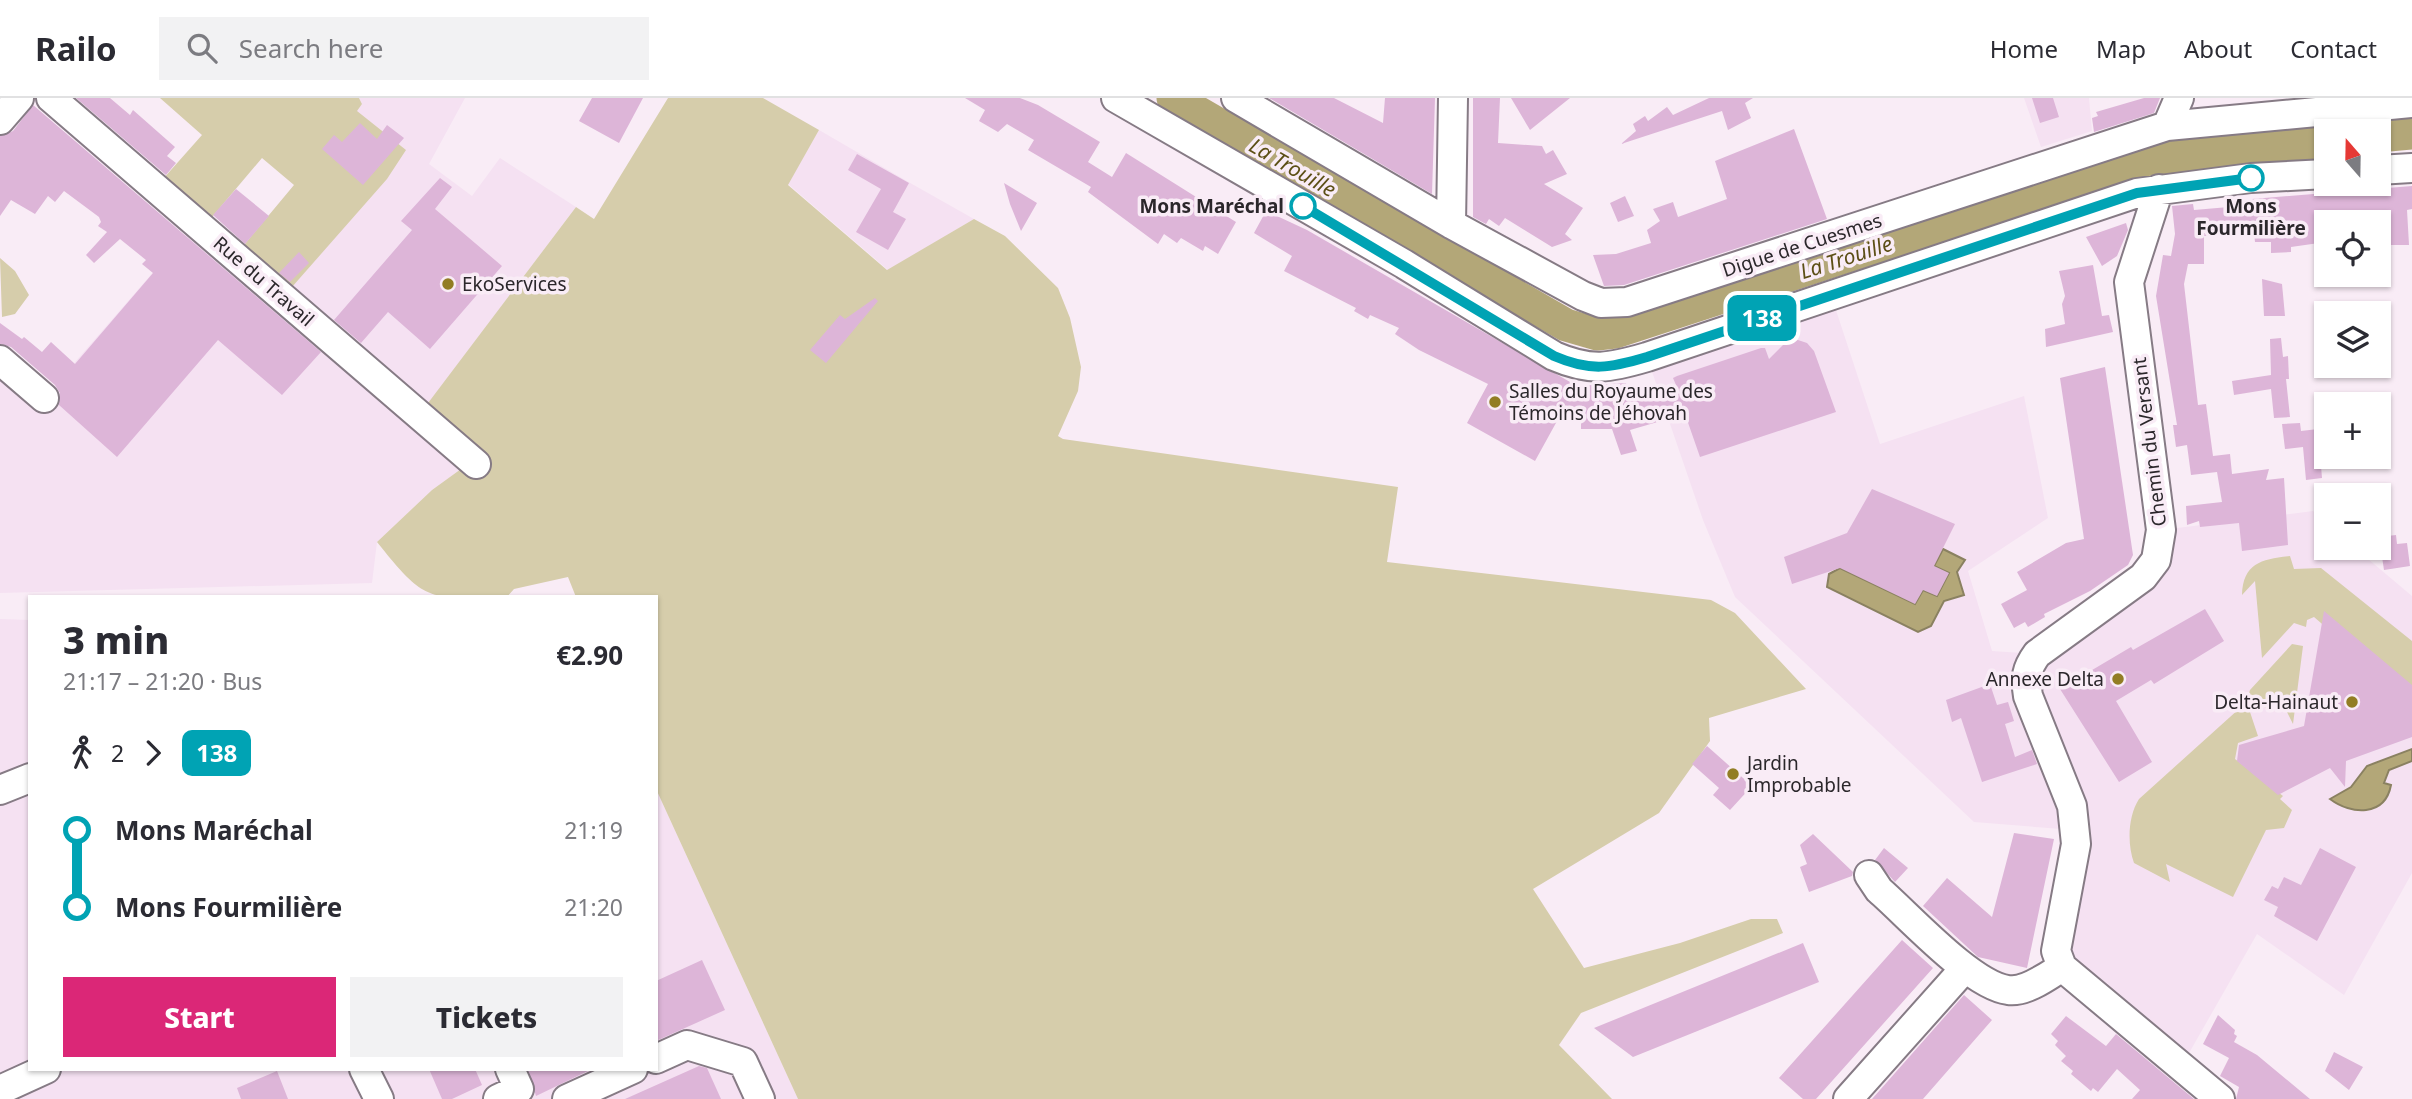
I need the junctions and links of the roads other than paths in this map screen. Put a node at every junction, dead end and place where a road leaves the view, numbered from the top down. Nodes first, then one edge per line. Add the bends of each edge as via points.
1 (19, 98) edge
2 (51, 98) edge
3 (1116, 98) edge
4 (1236, 98) edge
5 (1453, 98) edge
6 (2179, 98) edge
7 (2412, 103) edge
8 (0, 120) edge
9 (2167, 126) junction
10 (2412, 168) edge
11 (2391, 169) edge
12 (2314, 175) edge
13 (2159, 189) junction
14 (1451, 224) junction
15 (0, 360) edge
16 (44, 398) dead end
17 (476, 464) dead end
18 (28, 779) edge
19 (0, 790) edge
20 (1869, 875) dead end
21 (2062, 967) junction
22 (1965, 968) junction
23 (658, 1058) edge
24 (42, 1071) edge
25 (365, 1071) edge
26 (629, 1071) edge
27 (0, 1090) edge
28 (379, 1099) edge
29 (567, 1099) edge
30 (760, 1099) edge
31 (1848, 1099) edge
32 (2220, 1099) edge

1 - 8 street
2 - 17 street, Rue du Travail
3 - 13 street via 1554,356 1598,368 1647,357
4 - 14 street, Digue de Cuesmes
5 - 14 street
6 - 9 street
7 - 9 street, Digue de Cuesmes
9 - 14 street, Digue de Cuesmes via 1627,302 1601,303 1583,296
10 - 11 street
12 - 13 street
13 - 21 street, Chemin du Versant via 2129,282 2161,530 2156,560 2143,577 2049,643 2027,667 2028,696 2072,806 2076,844 2056,951
15 - 16 street
18 - 19 street
20 - 22 street
21 - 22 street via 2041,981 2010,991 1979,980
21 - 32 street
22 - 31 street
23 - 30 street via 687,1045 743,1062
24 - 27 street
25 - 28 street
26 - 29 street

